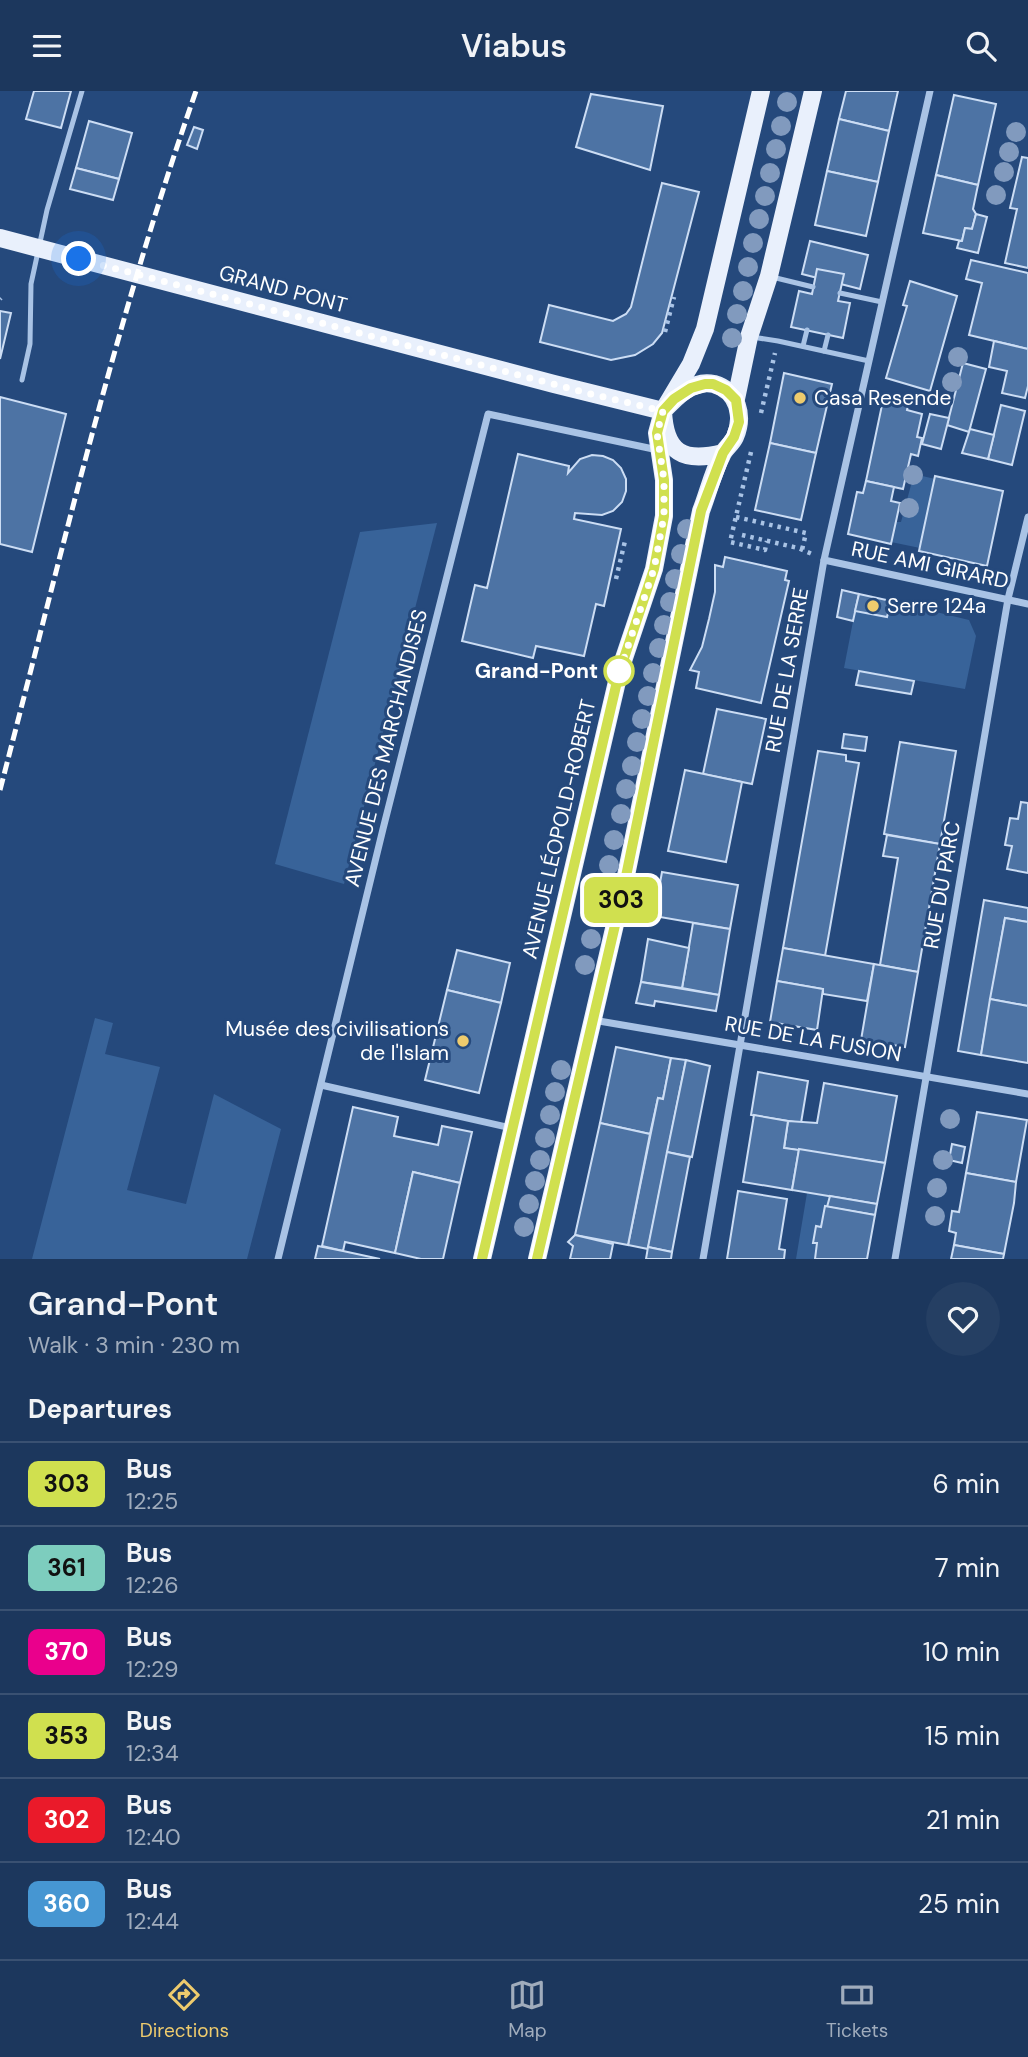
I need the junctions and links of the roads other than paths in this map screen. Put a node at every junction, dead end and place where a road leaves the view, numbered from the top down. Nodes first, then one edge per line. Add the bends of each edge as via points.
1 (82, 91) edge
2 (761, 91) edge
3 (813, 91) edge
4 (930, 91) edge
5 (0, 238) edge
6 (769, 276) junction
7 (813, 287) dead end
8 (840, 293) dead end
9 (882, 302) junction
10 (807, 330) dead end
11 (828, 335) dead end
12 (749, 337) junction
13 (803, 346) junction
14 (824, 351) junction
15 (869, 361) junction
16 (22, 380) dead end
17 (736, 400) junction
18 (663, 411) junction
19 (658, 450) junction
20 (723, 453) junction
21 (1028, 517) edge
22 (824, 560) junction
23 (1007, 599) junction
24 (1028, 604) edge
25 (592, 1019) junction
26 (741, 1045) junction
27 (927, 1076) junction
28 (321, 1085) junction
29 (1028, 1094) edge
30 (512, 1128) junction
31 (278, 1259) edge
32 (482, 1259) edge
33 (537, 1259) edge
34 (703, 1259) edge
35 (895, 1259) edge

1 - 16 lane via 31,284 30,344
2 - 18 main road, AVENUE LÉOPOLD-ROBERT via 705,329
3 - 6 main road
4 - 9 street, RUE DE LA SERRE
5 - 18 main road, GRAND PONT
6 - 7 lane
6 - 12 main road
8 - 9 lane
9 - 15 street, RUE DE LA SERRE
10 - 13 lane
11 - 14 lane
12 - 13 lane
12 - 17 main road
13 - 14 lane
14 - 15 lane
15 - 22 street, RUE DE LA SERRE
17 - 18 main road via 726,390 705,384 683,392
17 - 20 main road via 739,422
18 - 19 main road, AVENUE LÉOPOLD-ROBERT
18 - 20 main road via 668,440 676,451 696,457
19 - 28 street, AVENUE DES MARCHANDISES via 488,414
19 - 30 main road, AVENUE LÉOPOLD-ROBERT via 664,516 654,569 619,673
20 - 25 main road via 701,511
21 - 23 street, RUE DU PARC
22 - 23 street, RUE AMI GIRARD
22 - 26 street, RUE DE LA SERRE
23 - 24 street, RUE AMI GIRARD
23 - 27 street, RUE DU PARC
25 - 26 street, RUE DE LA FUSION
25 - 33 main road
26 - 27 street, RUE DE LA FUSION
26 - 34 street, RUE DE LA SERRE
27 - 29 street, RUE DE LA FUSION
27 - 35 street, RUE DU PARC
28 - 30 street
28 - 31 street, AVENUE DES MARCHANDISES
30 - 32 main road, AVENUE LÉOPOLD-ROBERT

